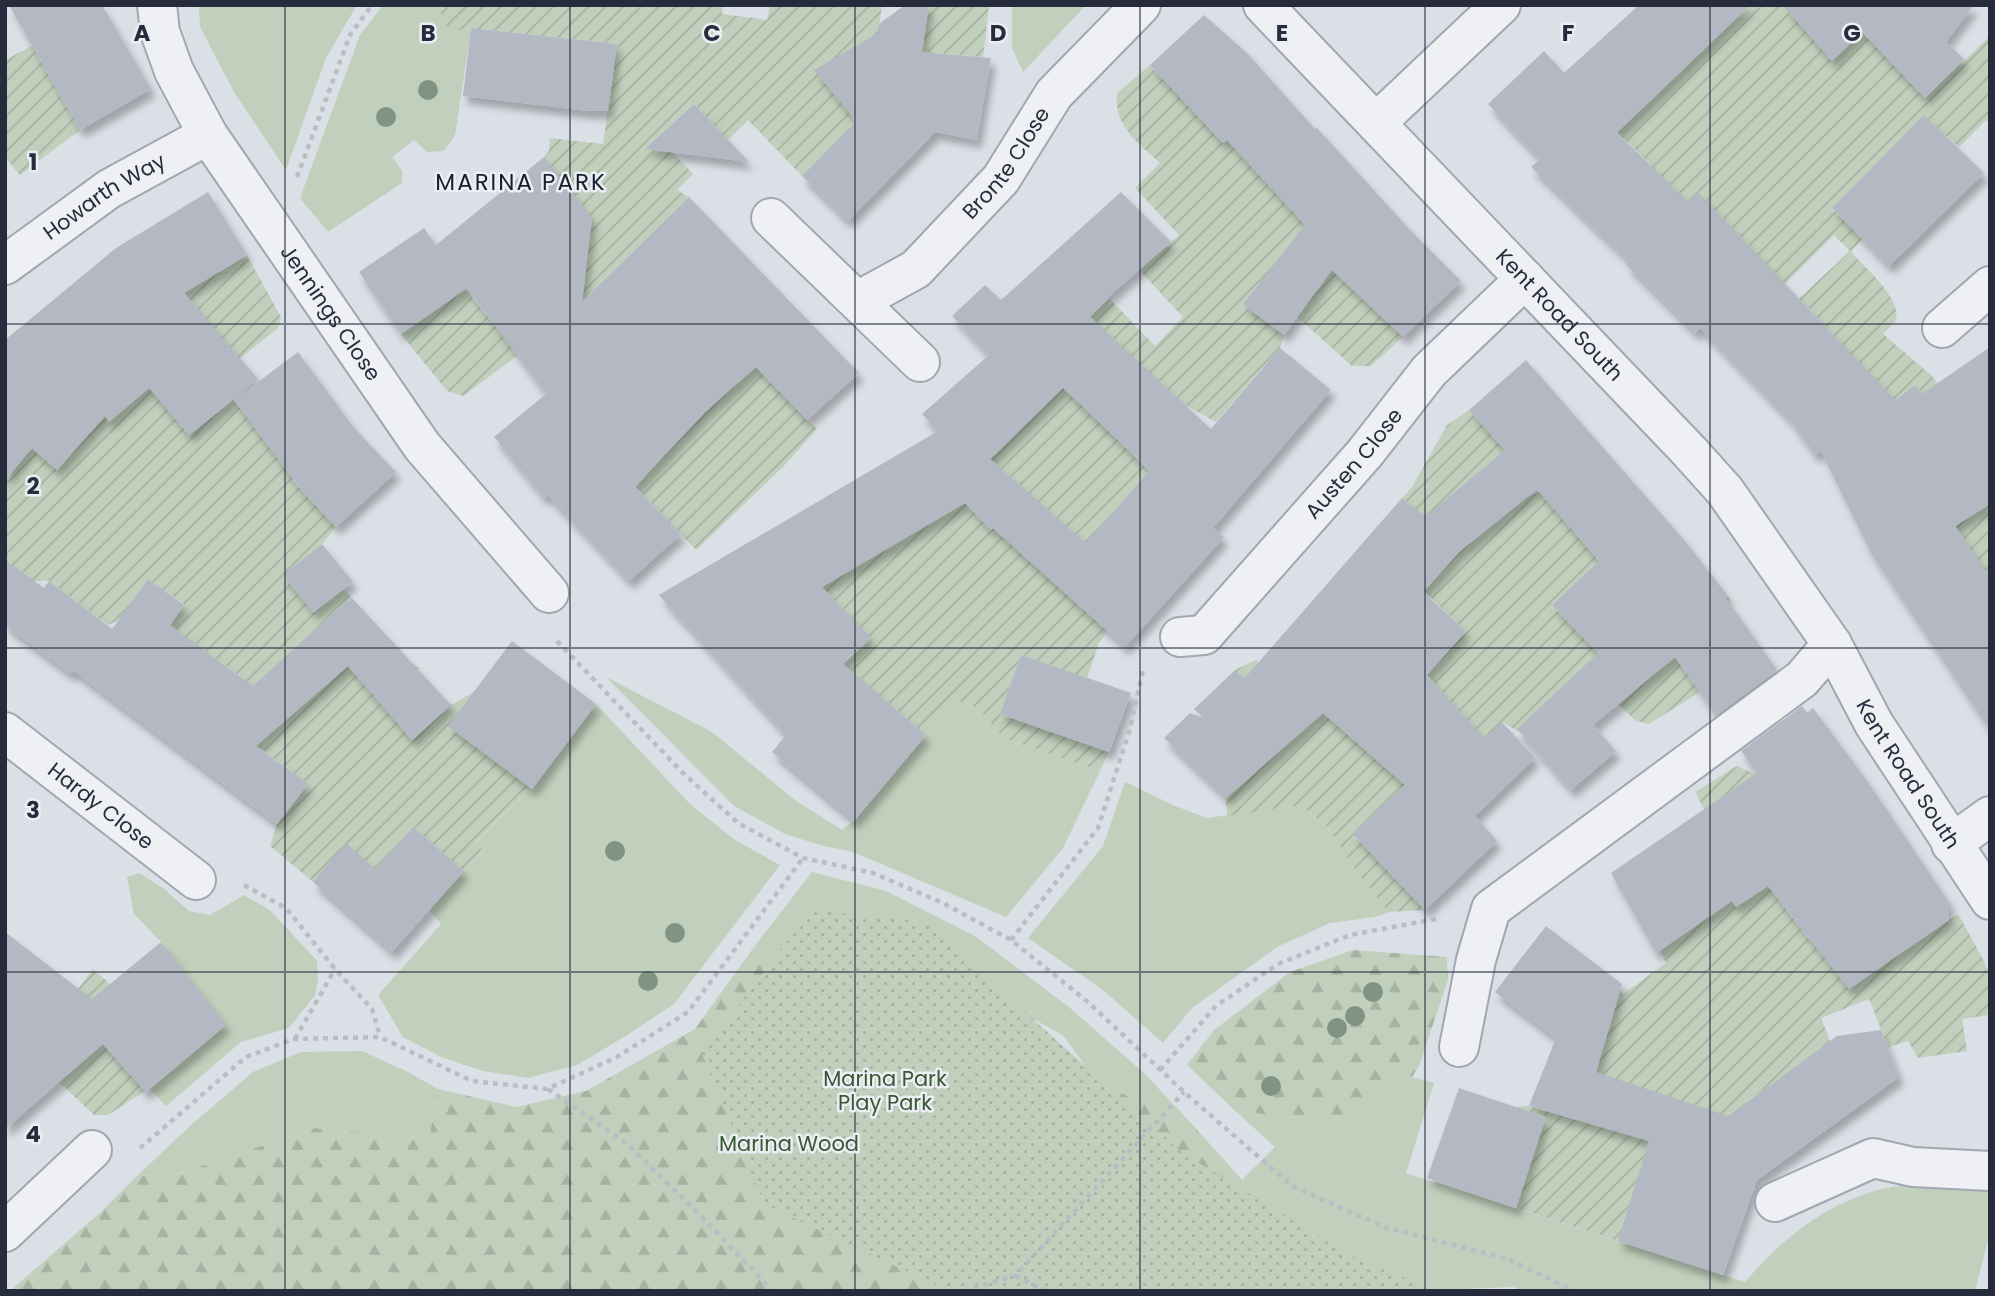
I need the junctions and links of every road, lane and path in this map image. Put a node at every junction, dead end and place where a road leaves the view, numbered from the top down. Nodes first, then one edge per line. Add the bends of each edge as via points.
1 (157, 5) edge
2 (372, 5) edge
3 (1141, 5) edge
4 (1263, 5) edge
5 (1501, 5) edge
6 (1376, 123) junction
7 (208, 135) junction
8 (295, 181) dead end
9 (771, 218) dead end
10 (5, 265) edge
11 (1525, 279) junction
12 (1990, 286) edge
13 (858, 301) junction
14 (1942, 328) dead end
15 (920, 362) dead end
16 (549, 593) dead end
17 (1180, 637) joint
18 (557, 641) dead end
19 (1832, 645) junction
20 (5, 732) edge
21 (1990, 816) edge
22 (1951, 844) junction
23 (803, 858) junction
24 (196, 880) dead end
25 (236, 884) dead end
26 (1990, 900) edge
27 (1491, 909) junction
28 (1011, 940) junction
29 (335, 969) junction
30 (380, 1037) junction
31 (294, 1040) junction
32 (1459, 1047) dead end
33 (1160, 1070) junction
34 (547, 1089) junction
35 (1184, 1092) junction
36 (140, 1149) dead end
37 (92, 1150) dead end
38 (1990, 1171) edge
39 (1775, 1202) dead end
40 (5, 1233) edge
41 (1015, 1276) junction
42 (773, 1291) edge
43 (964, 1291) edge
44 (1047, 1291) edge
45 (1574, 1291) edge

1 - 7 street, Jennings Close via 169,58
2 - 8 path via 350,35
3 - 13 street, Bronte Close via 1054,94 1000,179 916,269
4 - 6 street, Kent Road South
5 - 6 street
6 - 11 street, Kent Road South
7 - 10 street, Howarth Way via 109,189
7 - 16 street, Jennings Close via 422,446
9 - 13 street
11 - 17 street, Austen Close via 1429,371 1365,453 1204,635
11 - 19 street, Kent Road South via 1725,491
12 - 14 street
13 - 15 street
17 - 28 path via 1144,665 1129,732 1098,828
18 - 23 path via 682,772 738,823
19 - 22 street, Kent Road South via 1874,724
19 - 27 street via 1802,679
20 - 24 street, Hardy Close
21 - 22 street
22 - 26 street, Kent Road South
23 - 28 path via 873,873 943,903
23 - 34 path via 688,1012 617,1057
25 - 29 path via 247,885 286,908
27 - 32 street
27 - 33 path via 1350,935 1278,964 1216,1006
28 - 33 path via 1088,1002
29 - 30 path via 372,1009
29 - 31 path
30 - 31 path
30 - 34 path via 472,1081
31 - 36 path via 246,1057
33 - 35 path
34 - 42 path via 626,1143
35 - 41 path
35 - 45 path via 1293,1186 1387,1228 1508,1259
37 - 40 street
38 - 39 street via 1913,1167 1873,1158
41 - 43 path
41 - 44 path

